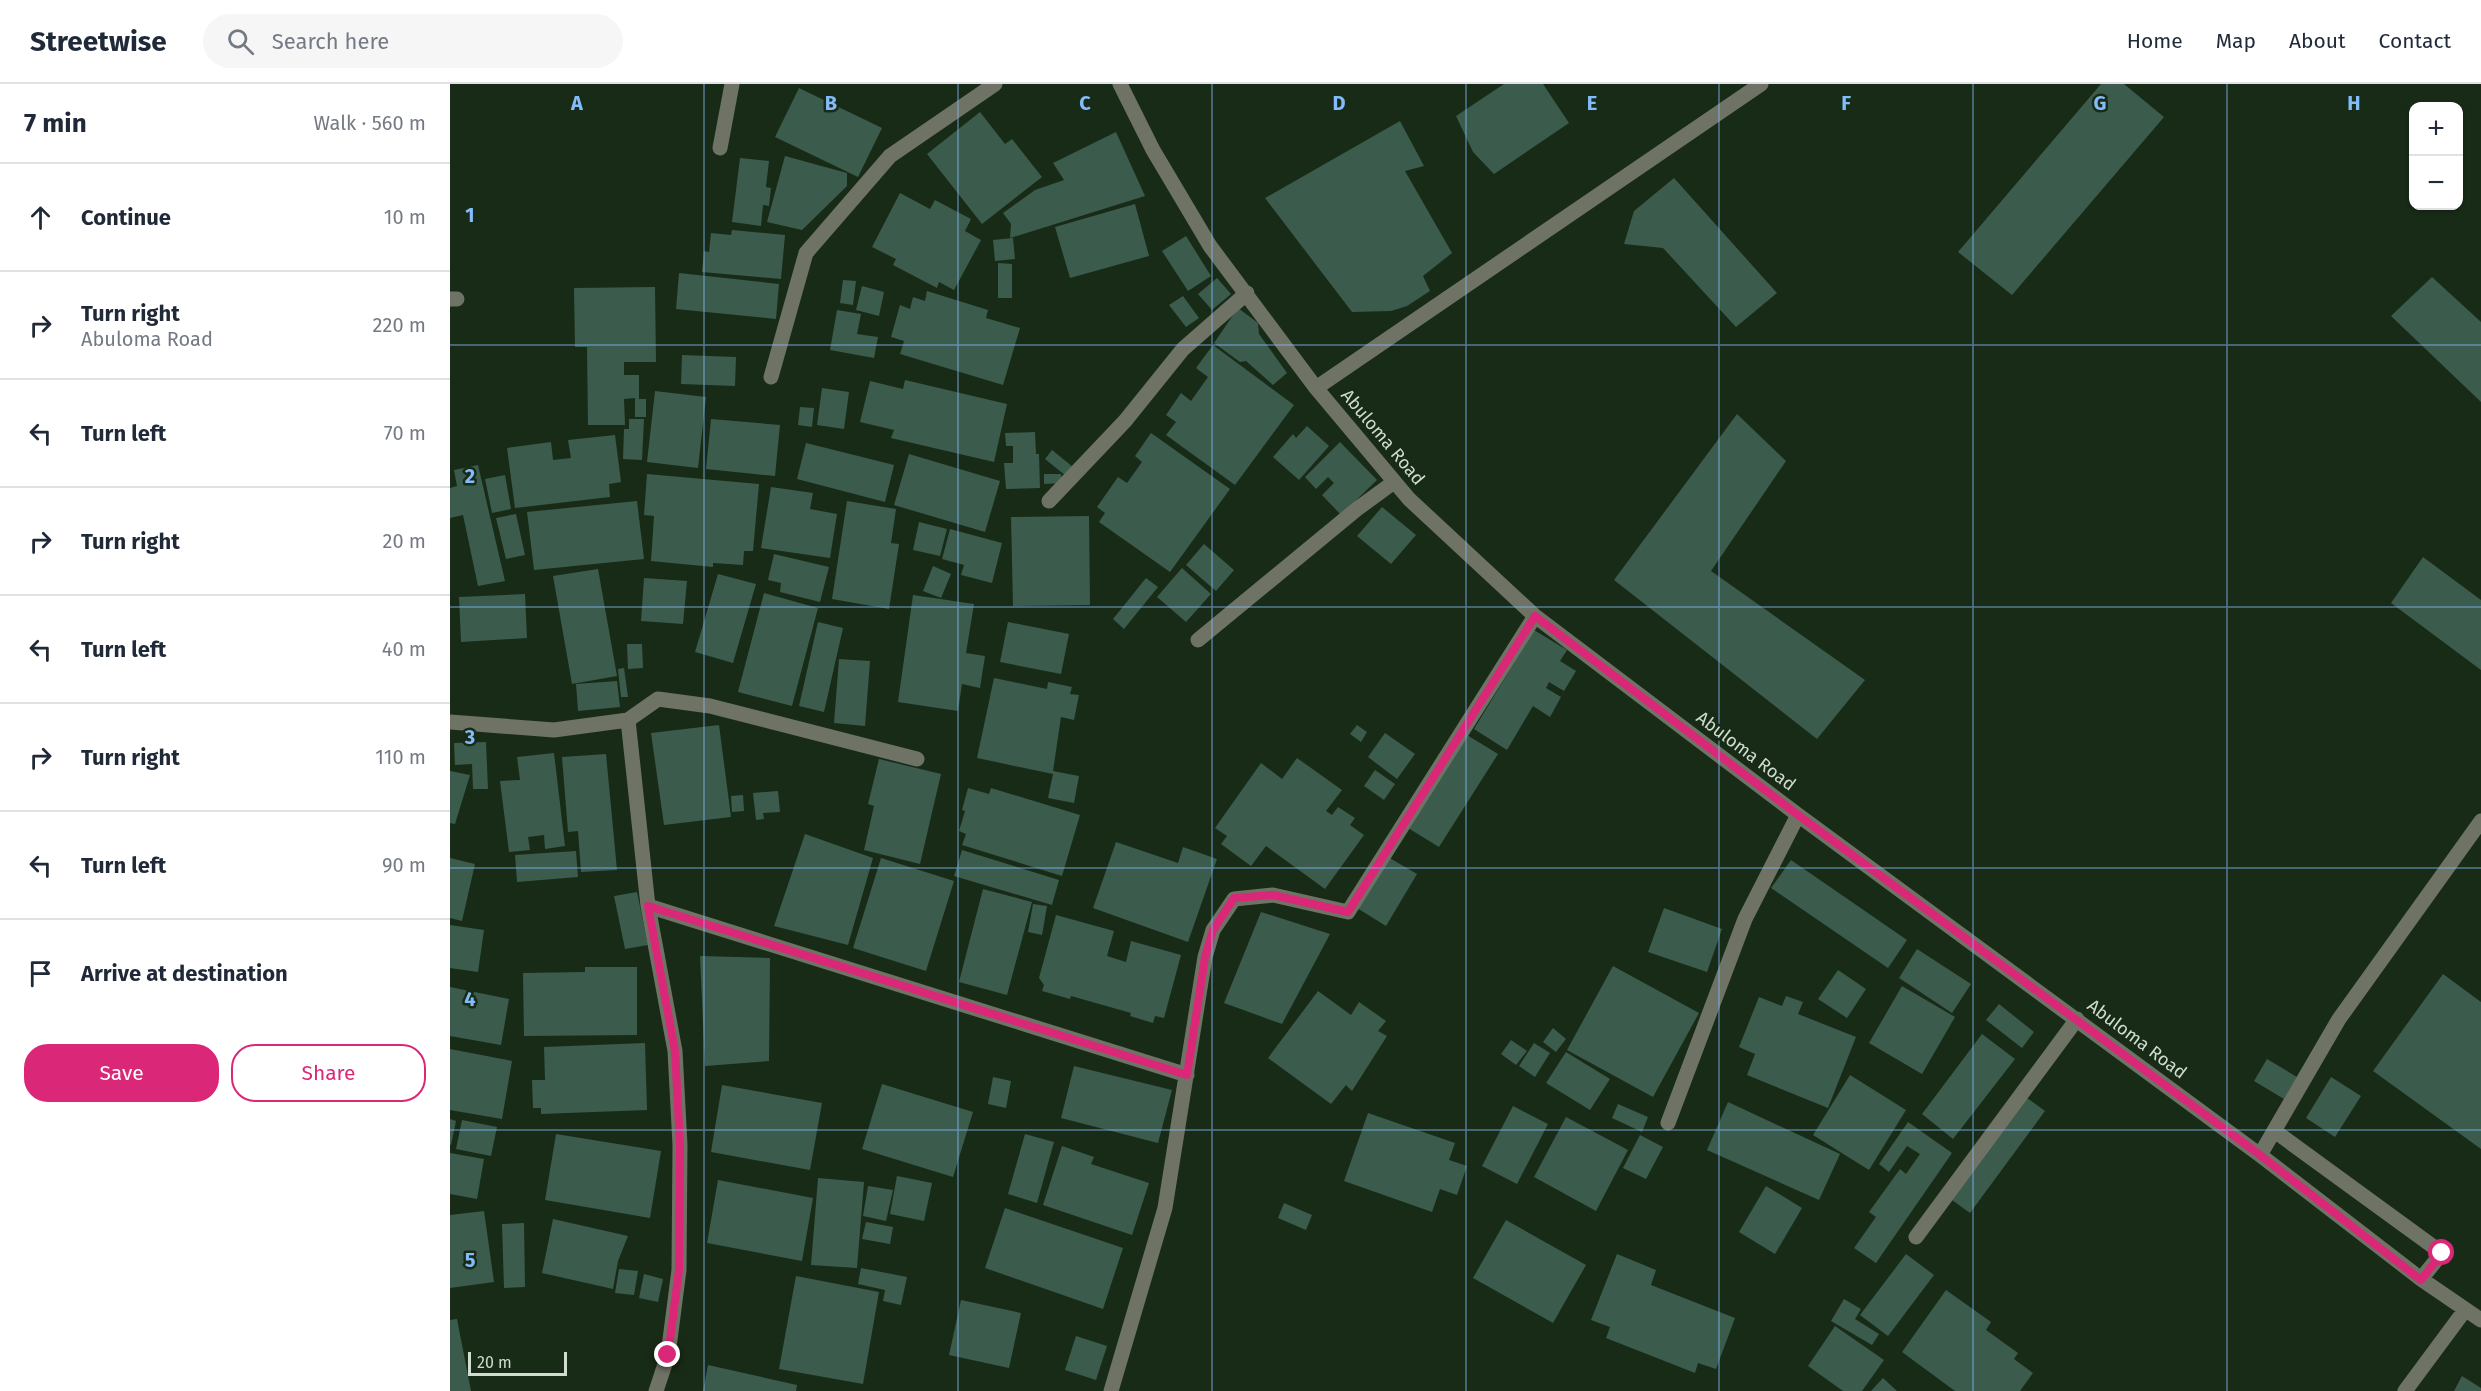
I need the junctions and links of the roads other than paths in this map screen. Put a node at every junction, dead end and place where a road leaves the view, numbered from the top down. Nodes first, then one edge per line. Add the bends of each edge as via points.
1 (732, 84) edge
2 (995, 84) edge
3 (1120, 84) edge
4 (1761, 84) edge
5 (720, 148) dead end
6 (1247, 293) junction
7 (771, 377) dead end
8 (1316, 388) junction
9 (1394, 482) junction
10 (1049, 501) dead end
11 (1535, 616) junction
12 (1198, 640) dead end
13 (628, 720) junction
14 (450, 722) edge
15 (917, 759) dead end
16 (1798, 815) junction
17 (2481, 821) edge
18 (648, 906) junction
19 (2077, 1019) junction
20 (1187, 1075) junction
21 (1668, 1123) dead end
22 (2280, 1135) dead end
23 (2260, 1155) junction
24 (1916, 1237) dead end
25 (2421, 1280) junction
26 (2465, 1310) junction
27 (2481, 1320) edge
28 (656, 1391) edge
29 (1111, 1391) edge
30 (2405, 1391) edge

1 - 5 street
2 - 7 street via 890,156 806,253
3 - 6 street, Abuloma Road via 1153,150 1210,246
4 - 8 street
6 - 8 street, Abuloma Road
6 - 10 street via 1183,349 1125,421
8 - 9 street, Abuloma Road
9 - 11 street, Abuloma Road
9 - 12 street
11 - 16 street, Abuloma Road
11 - 20 street via 1348,912 1273,895 1234,898 1213,930 1205,957
13 - 14 street via 554,730
13 - 15 street via 658,699 710,706
13 - 18 street
16 - 19 street, Abuloma Road
16 - 21 street via 1745,919
17 - 23 street via 2339,1019
18 - 20 street
18 - 28 street via 675,1051 680,1145 679,1270 668,1355
19 - 23 street, Abuloma Road
19 - 24 street
20 - 29 street via 1166,1208
22 - 25 street via 2442,1253
23 - 25 street, Abuloma Road
25 - 26 street, Abuloma Road
26 - 27 street, Abuloma Road
26 - 30 street

